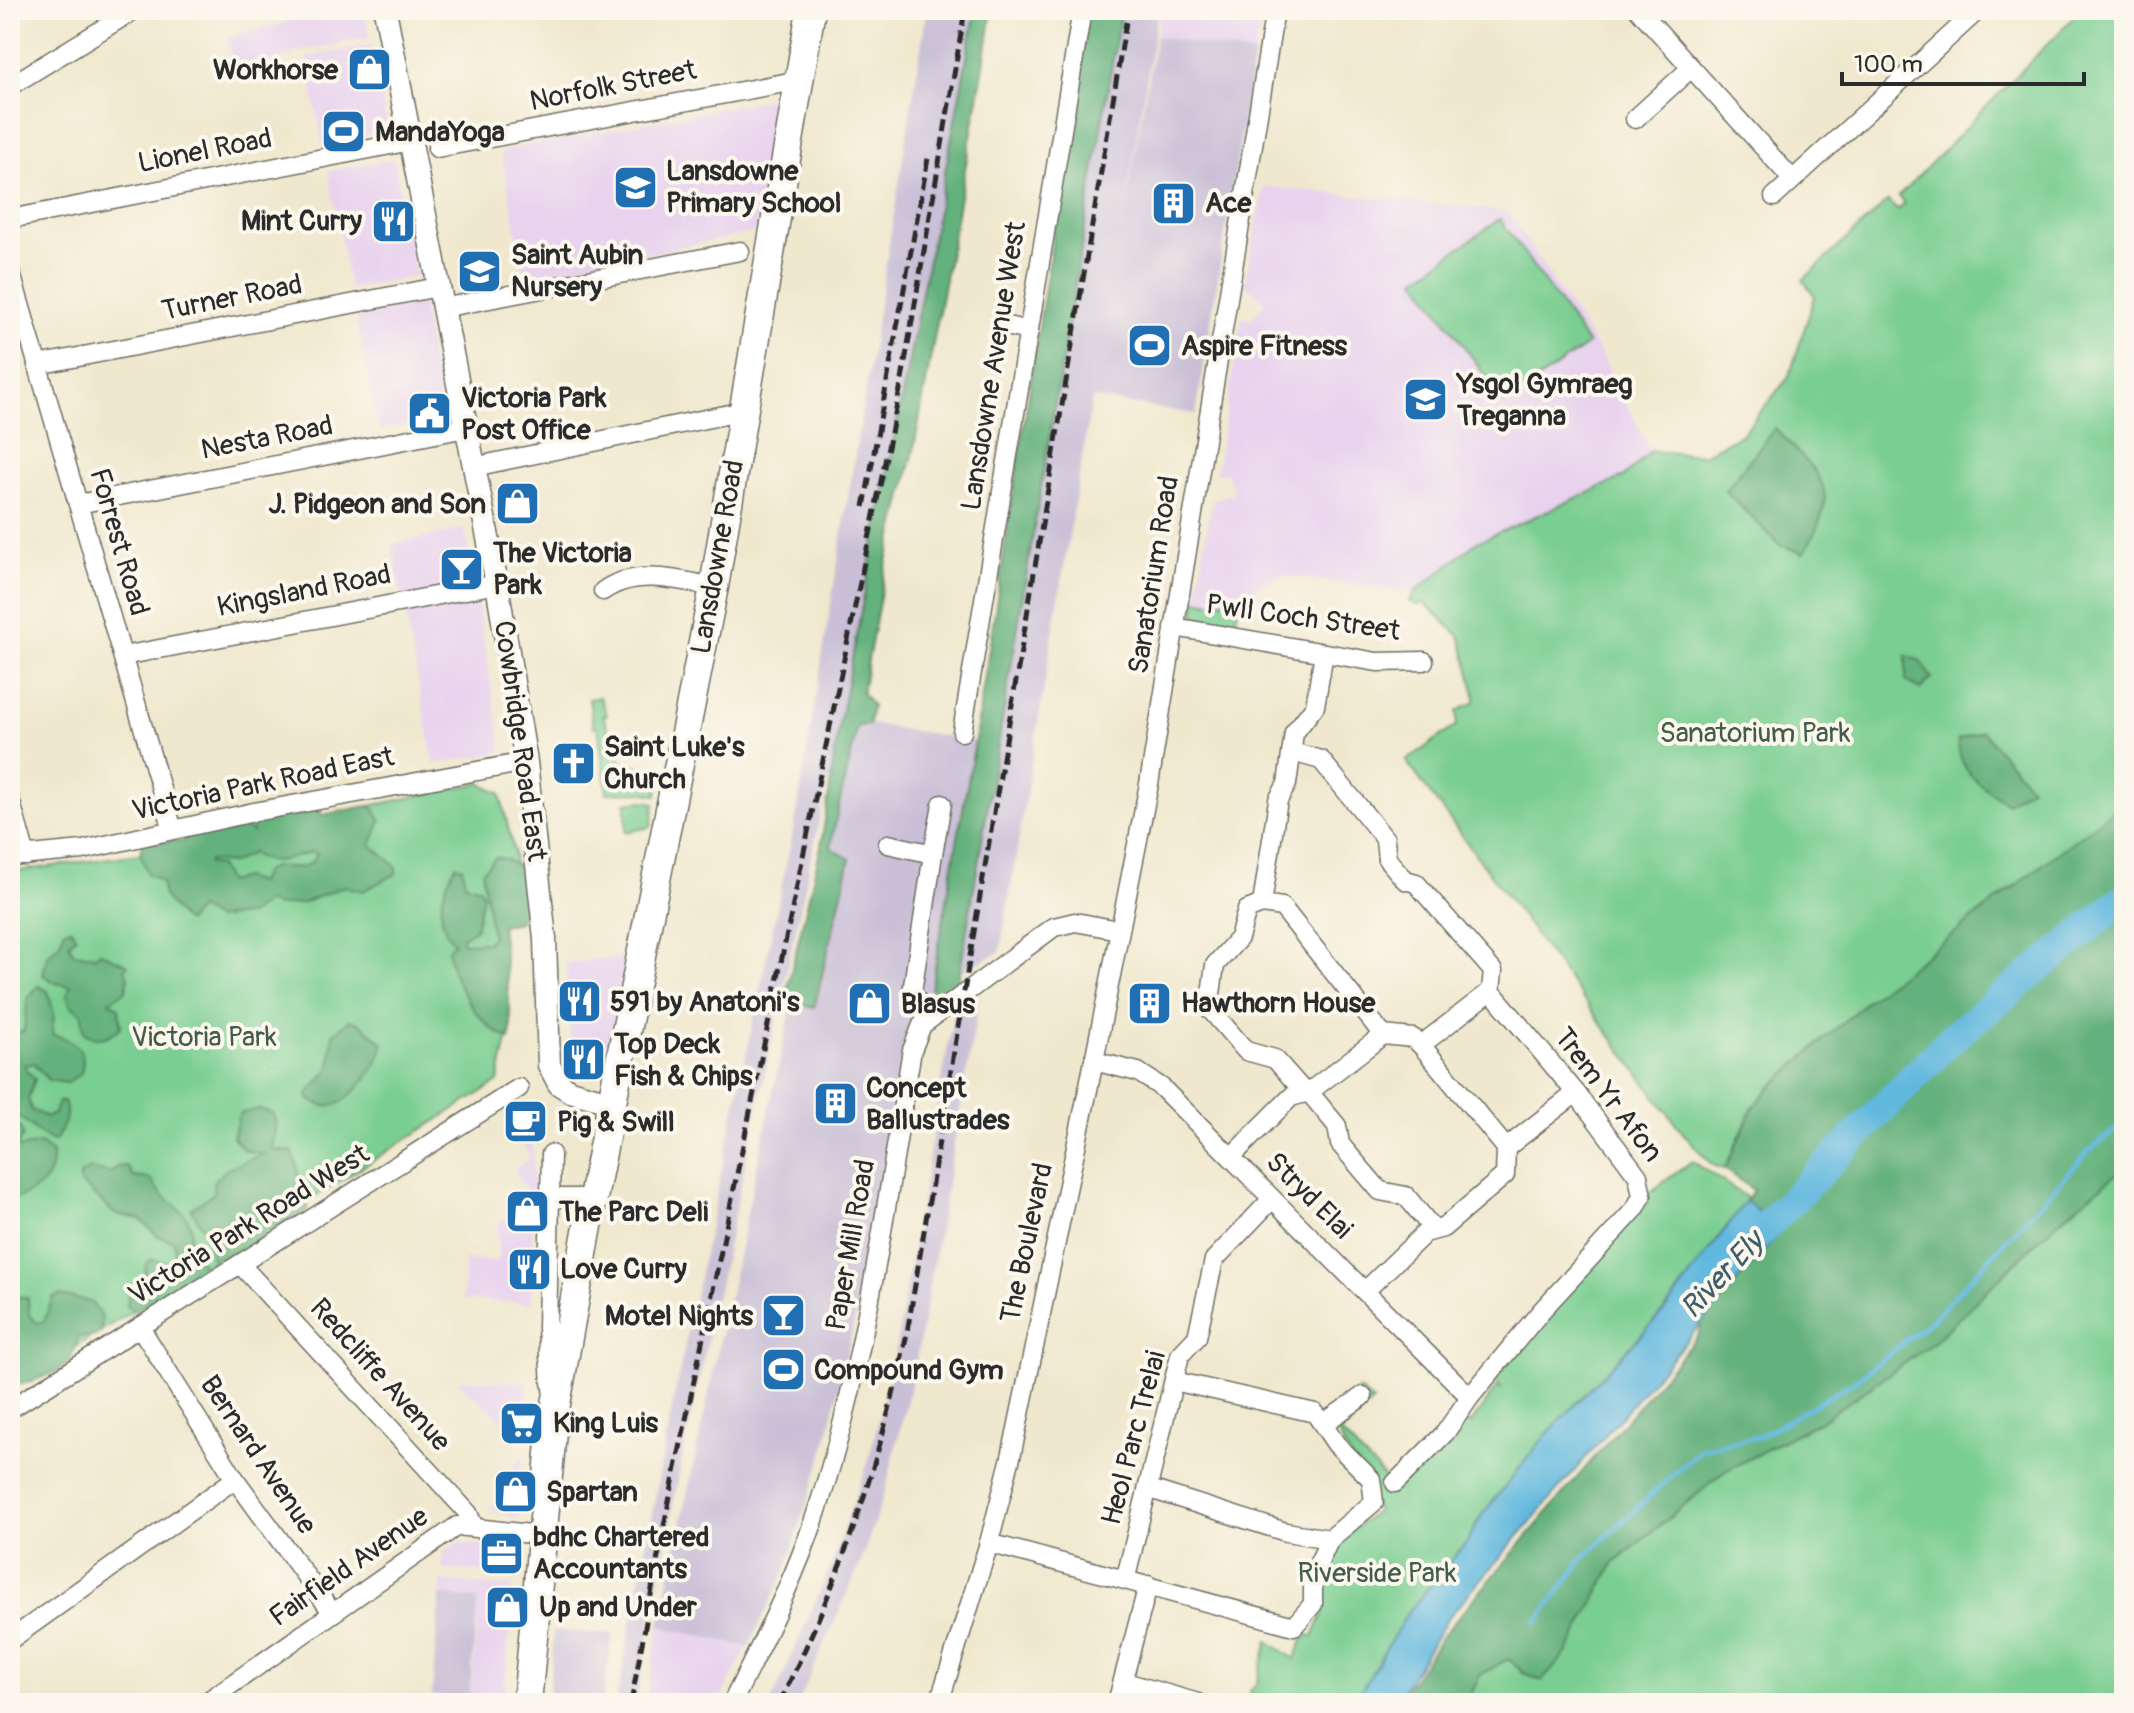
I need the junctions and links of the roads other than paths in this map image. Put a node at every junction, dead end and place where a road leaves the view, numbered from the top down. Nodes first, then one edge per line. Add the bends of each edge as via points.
1 (134, 10) edge
2 (385, 10) edge
3 (811, 10) edge
4 (1082, 10) edge
5 (1275, 10) edge
6 (1639, 10) edge
7 (1978, 10) edge
8 (102, 18) edge
9 (1691, 68) junction
10 (800, 80) junction
11 (10, 86) edge
12 (1635, 119) dead end
13 (411, 141) junction
14 (437, 148) dead end
15 (1792, 179) junction
16 (1774, 197) dead end
17 (10, 219) edge
18 (740, 251) dead end
19 (10, 270) edge
20 (440, 297) junction
21 (1007, 326) dead end
22 (1029, 331) junction
23 (37, 365) junction
24 (744, 411) junction
25 (466, 428) junction
26 (473, 467) junction
27 (78, 504) junction
28 (497, 584) junction
29 (714, 587) junction
30 (603, 591) dead end
31 (1174, 627) junction
32 (1324, 653) junction
33 (123, 656) junction
34 (1424, 661) dead end
35 (962, 732) dead end
36 (1292, 752) junction
37 (526, 762) junction
38 (10, 799) edge
39 (942, 804) dead end
40 (173, 830) junction
41 (888, 844) dead end
42 (933, 854) junction
43 (18, 856) edge
44 (1262, 904) junction
45 (1119, 930) junction
46 (1491, 991) junction
47 (927, 1018) junction
48 (1383, 1035) junction
49 (1421, 1045) junction
50 (1094, 1061) junction
51 (519, 1088) dead end
52 (1306, 1092) junction
53 (1576, 1093) junction
54 (613, 1103) junction
55 (1506, 1148) junction
56 (551, 1154) dead end
57 (1231, 1157) junction
58 (551, 1198) junction
59 (593, 1198) junction
60 (1272, 1199) junction
61 (1433, 1229) junction
62 (240, 1264) junction
63 (1365, 1291) junction
64 (140, 1327) junction
65 (1174, 1381) junction
66 (1363, 1396) dead end
67 (1470, 1397) junction
68 (10, 1409) edge
69 (553, 1421) junction
70 (1324, 1423) junction
71 (235, 1479) junction
72 (1395, 1483) dead end
73 (1150, 1489) junction
74 (474, 1527) junction
75 (540, 1535) junction
76 (1330, 1539) junction
77 (989, 1543) junction
78 (1126, 1577) junction
79 (1148, 1585) junction
80 (332, 1612) junction
81 (10, 1640) edge
82 (1125, 1682) junction
83 (205, 1703) edge
84 (527, 1703) edge
85 (732, 1703) edge
86 (939, 1703) edge
87 (1117, 1703) edge
88 (1198, 1703) edge

1 - 8 street
2 - 13 street, Cowbridge Road East
3 - 10 main road, Lansdowne Road
4 - 22 street, Lansdowne Avenue West
5 - 31 street, Sanatorium Road
6 - 9 street
7 - 15 street
8 - 11 street
9 - 12 street
9 - 15 street
10 - 14 street, Norfolk Street
10 - 24 main road, Lansdowne Road
13 - 17 street, Lionel Road
13 - 20 street, Cowbridge Road East
15 - 16 street
18 - 20 street, Turner Road
19 - 23 street, Forrest Road
20 - 23 street, Turner Road
20 - 25 street, Cowbridge Road East
21 - 22 street
22 - 35 street, Lansdowne Avenue West via 962,672
23 - 27 street, Forrest Road
24 - 26 street
24 - 29 main road, Lansdowne Road
25 - 26 street, Cowbridge Road East
25 - 27 street, Nesta Road
26 - 28 street, Cowbridge Road East
27 - 33 street, Forrest Road
28 - 33 street, Kingsland Road
28 - 37 street, Cowbridge Road East
29 - 30 street via 653,577
29 - 54 main road, Lansdowne Road
31 - 32 street, Pwll Coch Street
31 - 45 street, Sanatorium Road
32 - 34 street, Pwll Coch Street via 1394,663
32 - 36 street via 1315,706 1294,733
33 - 40 street, Forrest Road
36 - 44 street via 1287,784 1278,800
36 - 46 street, Trem Yr Afon via 1321,760 1373,821 1385,839 1387,859 1405,880 1416,883 1493,971
37 - 40 street, Victoria Park Road East
37 - 54 street, Cowbridge Road East via 545,939 549,1065 559,1084 570,1091
38 - 43 street
39 - 42 street
40 - 43 street, Victoria Park Road East via 83,850
41 - 42 street
42 - 47 street via 912,992
44 - 48 street via 1282,907
44 - 52 street via 1247,910 1239,938 1215,965 1209,1008 1246,1051 1275,1059
45 - 47 street via 1075,922 1054,927
45 - 50 street, The Boulevard
46 - 49 street
46 - 53 street, Trem Yr Afon
47 - 85 street, Paper Mill Road via 912,1050 860,1353 841,1431 807,1538
48 - 49 street via 1413,1038
48 - 52 street
49 - 55 street
50 - 57 street, Stryd Elai via 1153,1081
50 - 77 street, The Boulevard
51 - 62 street, Victoria Park Road West
52 - 57 street via 1291,1097
52 - 61 street via 1337,1126 1340,1144 1380,1191 1406,1196
53 - 55 street
53 - 67 street, Trem Yr Afon via 1638,1176 1642,1196
54 - 59 main road
55 - 61 street via 1505,1175 1443,1228
56 - 58 street
57 - 60 street, Stryd Elai
58 - 59 street
58 - 69 street via 547,1328
59 - 69 main road
60 - 63 street, Stryd Elai
60 - 65 street, Heol Parc Trelai via 1218,1255 1197,1337 1180,1355
61 - 63 street
62 - 64 street, Victoria Park Road West
62 - 74 street, Redcliffe Avenue via 468,1513
63 - 67 street, Stryd Elai
64 - 68 street, Victoria Park Road West
64 - 71 street, Bernard Avenue
65 - 70 street via 1315,1413
65 - 73 street, Heol Parc Trelai
66 - 70 street
67 - 72 street, Trem Yr Afon via 1445,1433
69 - 75 main road
70 - 76 street via 1336,1444 1371,1479 1375,1494 1370,1508
71 - 80 street, Bernard Avenue
71 - 81 street
73 - 76 street via 1286,1532
73 - 78 street, Heol Parc Trelai
74 - 75 street, Fairfield Avenue
74 - 80 street, Fairfield Avenue via 457,1526
75 - 84 main road
76 - 79 street via 1313,1575 1313,1604 1294,1626
77 - 78 street
77 - 86 street, The Boulevard
78 - 79 street
79 - 82 street
80 - 83 street, Fairfield Avenue
82 - 87 street
82 - 88 street

